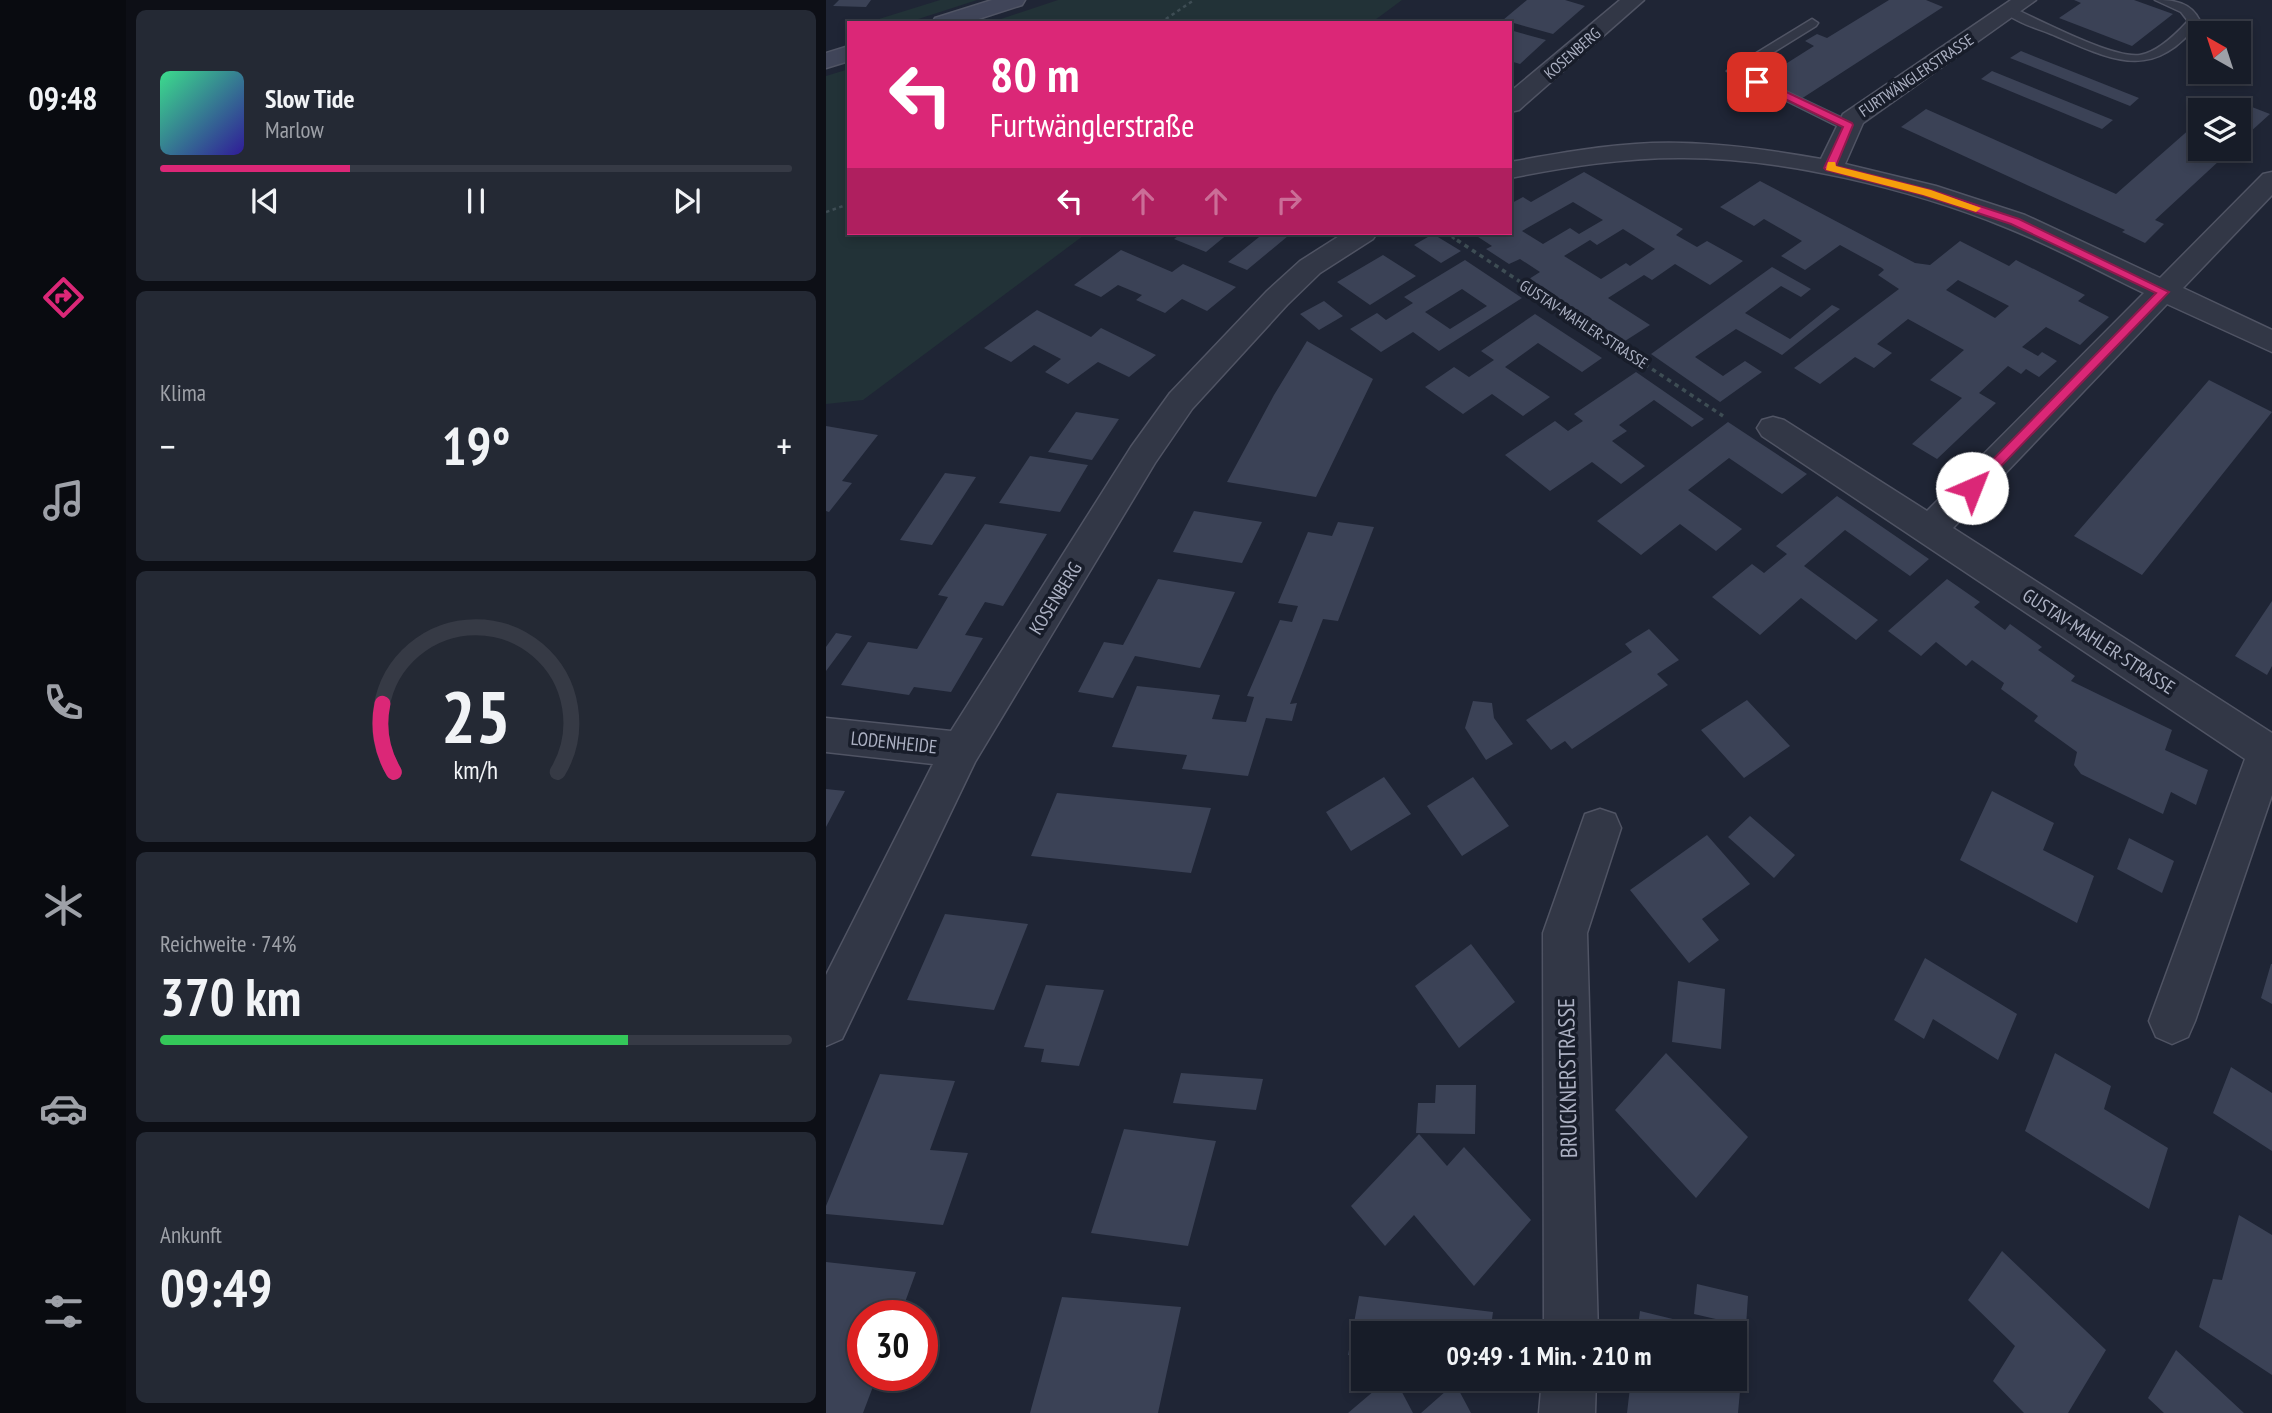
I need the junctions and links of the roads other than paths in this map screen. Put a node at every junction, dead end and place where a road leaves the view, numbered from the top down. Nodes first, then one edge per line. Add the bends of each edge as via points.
1 (1014, 0) edge
2 (1633, 0) edge
3 (2161, 0) edge
4 (2017, 6) edge
5 (949, 21) edge
6 (1812, 23) dead end
7 (847, 54) edge
8 (826, 61) edge
9 (1512, 103) edge
10 (1848, 125) junction
11 (1830, 168) junction
12 (1512, 170) edge
13 (2272, 180) edge
14 (1360, 235) edge
15 (2163, 292) junction
16 (2272, 342) edge
17 (1773, 428) dead end
18 (1930, 530) junction
19 (826, 735) edge
20 (2270, 749) edge
21 (961, 750) junction
22 (1600, 828) dead end
23 (2172, 1021) dead end
24 (826, 1023) edge
25 (1571, 1321) edge
26 (1568, 1391) edge
27 (1567, 1413) edge

1 - 5 main road
2 - 9 street, KOSENBERG
3 - 4 lane via 2183,8 2194,21 2150,56 2137,59 2115,54
4 - 10 street, FURTWÄNGLERSTRASSE
6 - 10 lane via 1733,71
7 - 8 main road
10 - 11 street, FURTWÄNGLERSTRASSE
11 - 12 street via 1747,154 1679,150 1579,157
11 - 15 street via 1927,192 2015,222
13 - 15 street
14 - 21 street, KOSENBERG via 1310,267 1181,401
15 - 16 street
15 - 18 street
17 - 18 street, GUSTAV-MAHLER-STRASSE
18 - 20 street, GUSTAV-MAHLER-STRASSE
19 - 21 street, LODENHEIDE
20 - 23 street, GUSTAV-MAHLER-STRASSE
21 - 24 street, KOSENBERG
22 - 25 street, BRUCKNERSTRASSE via 1565,933
26 - 27 street

